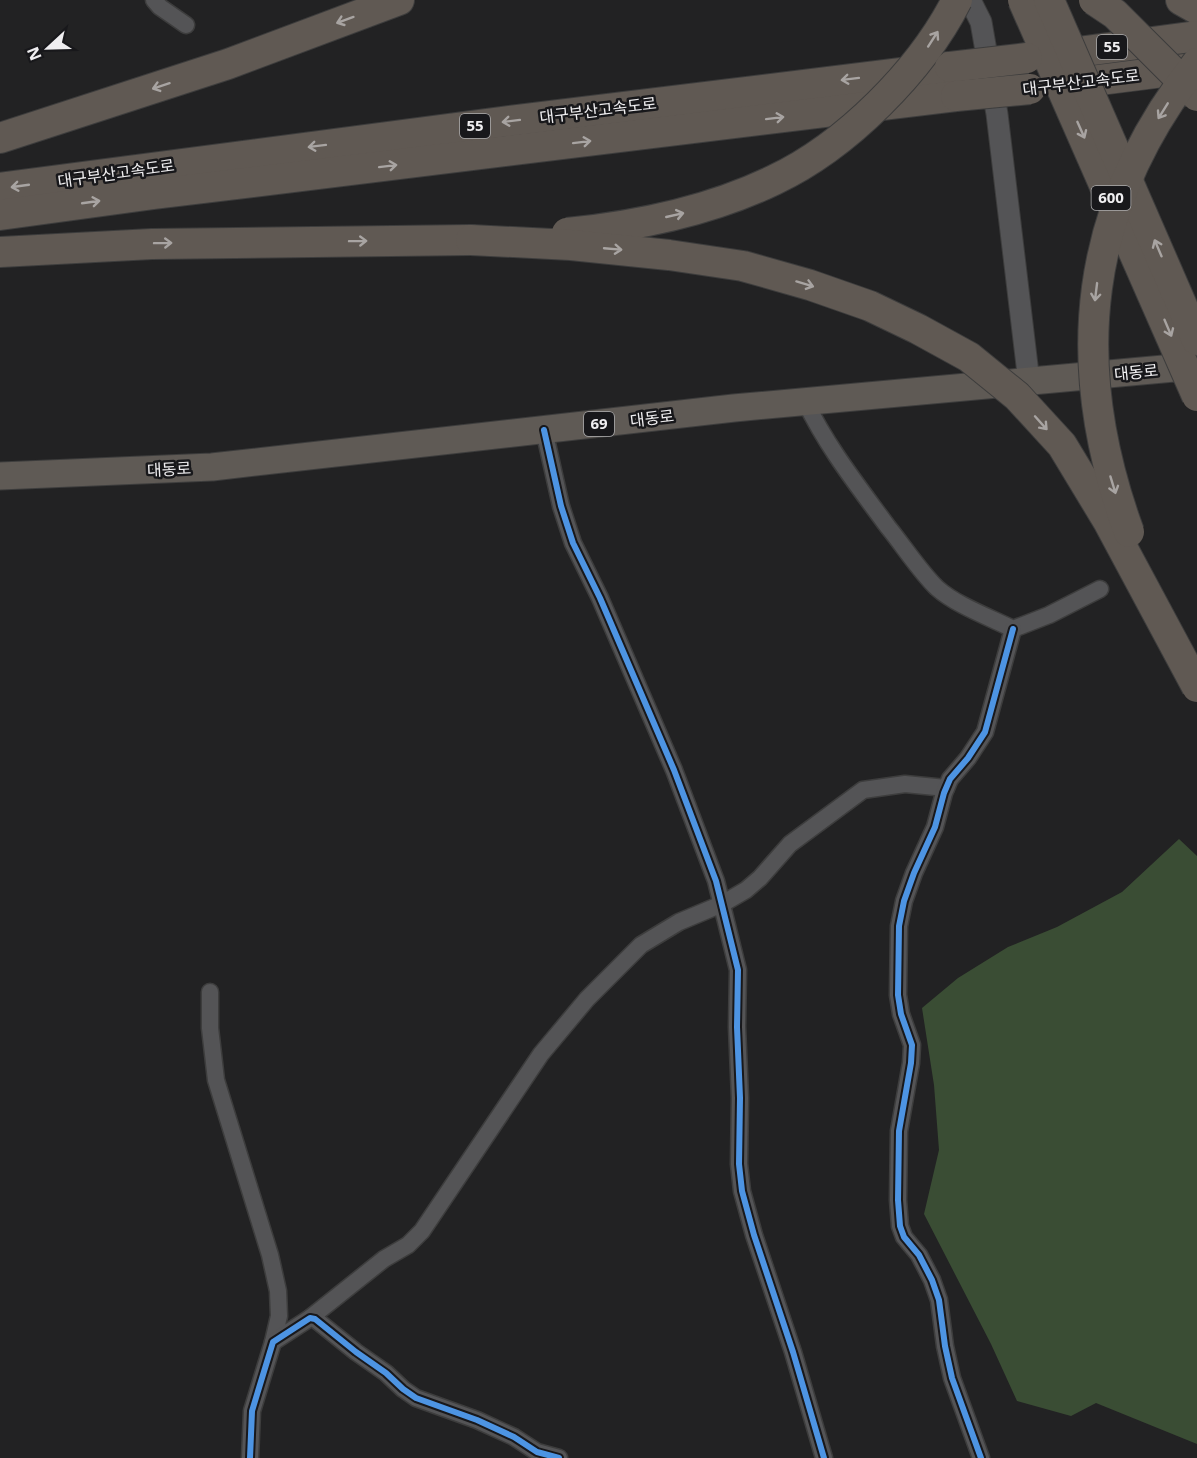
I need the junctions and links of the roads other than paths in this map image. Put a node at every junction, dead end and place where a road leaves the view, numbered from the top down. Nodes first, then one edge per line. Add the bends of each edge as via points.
1 (154, 0) edge
2 (399, 0) edge
3 (957, 0) edge
4 (970, 0) edge
5 (1023, 0) edge
6 (1049, 0) edge
7 (1094, 0) edge
8 (1181, 0) edge
9 (1197, 9) edge
10 (186, 25) dead end
11 (1197, 36) edge
12 (1197, 63) edge
13 (1197, 68) edge
14 (1197, 96) edge
15 (0, 138) edge
16 (0, 188) edge
17 (0, 215) edge
18 (471, 240) junction
19 (0, 252) edge
20 (1197, 340) edge
21 (1197, 366) edge
22 (1029, 382) junction
23 (1197, 396) edge
24 (805, 401) junction
25 (544, 430) junction
26 (0, 476) edge
27 (1100, 589) dead end
28 (1013, 629) junction
29 (1197, 679) edge
30 (1197, 687) edge
31 (946, 788) junction
32 (722, 904) junction
33 (210, 992) dead end
34 (310, 1318) junction
35 (273, 1342) junction
36 (819, 1456) edge
37 (250, 1458) edge
38 (559, 1458) edge
39 (981, 1458) edge

1 - 10 street
2 -> 15 highway via 228,64
18 -> 3 highway, bridge via 629,225 684,213 776,179 813,157 890,95 924,53
4 - 22 street via 981,22 997,114
5 -> 23 highway, 600, bridge
20 -> 6 highway, 600, bridge
7 - 14 highway, bridge via 1115,14
8 - 9 highway
11 -> 16 highway, 대구부산고속도로 / 55, bridge
12 -> 29 highway, bridge via 1162,111 1133,166 1107,234 1092,332 1095,393 1106,463 1142,568
17 -> 13 highway, 대구부산고속도로 / 55, bridge
19 -> 18 highway via 152,243
18 -> 30 highway, bridge via 571,245 743,266 870,306 969,357 1017,396 1062,445 1108,520
21 - 22 main road, 대동로 / 69
22 - 24 main road, 대동로 / 69
24 - 25 main road, 대동로 / 69
24 - 28 street via 834,453 937,588
25 - 26 main road, 대동로 / 69 via 212,467
25 - 32 street via 573,543 674,770
27 - 28 street
28 - 31 street via 985,732
31 - 32 street via 905,784 863,790 789,843 760,878
31 - 39 street via 935,827 904,901 899,926 898,995 912,1045 899,1131 898,1200 904,1237 919,1256 939,1300 952,1378
32 - 34 street via 679,922 641,945 608,977 541,1054 422,1232
32 - 36 street via 738,970 742,1191 790,1343
33 - 35 street via 216,1080 278,1291 279,1316
34 - 35 street
34 - 38 street via 416,1398 477,1420 537,1452
35 - 37 street via 252,1411

